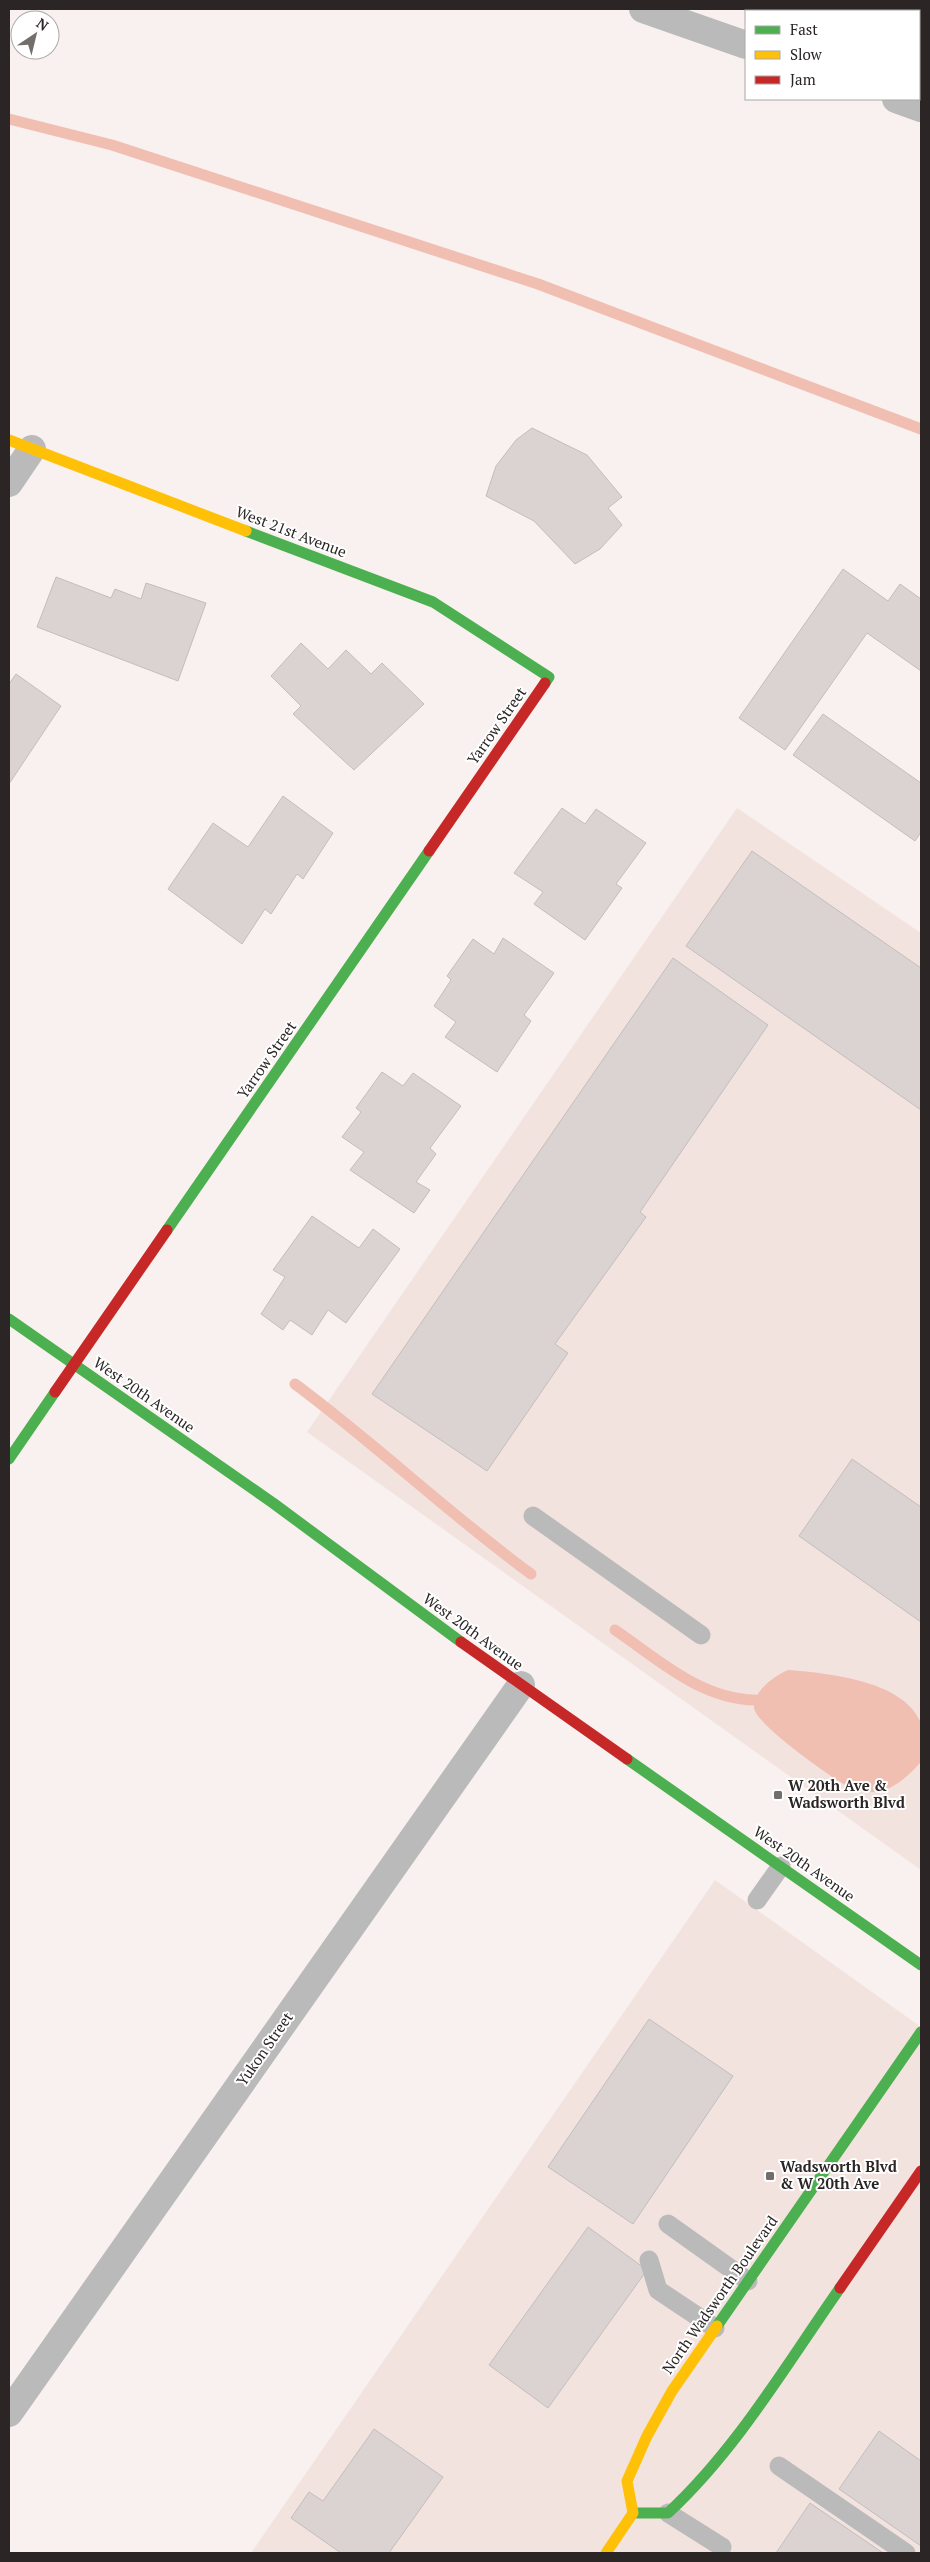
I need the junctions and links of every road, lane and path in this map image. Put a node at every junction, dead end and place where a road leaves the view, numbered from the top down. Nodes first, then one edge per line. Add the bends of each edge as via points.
1 (643, 9) edge
2 (745, 46) edge
3 (899, 100) edge
4 (921, 108) edge
5 (20, 445) edge
6 (9, 483) edge
7 (549, 677) joint
8 (9, 1320) edge
9 (75, 1365) junction
10 (9, 1459) edge
11 (533, 1516) dead end
12 (701, 1635) dead end
13 (521, 1685) junction
14 (780, 1866) junction
15 (757, 1900) dead end
16 (921, 1965) edge
17 (921, 2032) edge
18 (921, 2171) edge
19 (915, 2195) edge
20 (668, 2224) dead end
21 (649, 2260) dead end
22 (748, 2281) junction
23 (715, 2328) junction
24 (9, 2413) edge
25 (779, 2466) dead end
26 (633, 2513) junction
27 (668, 2513) junction
28 (722, 2547) dead end
29 (606, 2553) edge
30 (906, 2553) edge

1 - 2 street
3 - 4 street
5 - 6 street
5 - 7 street, West 21st Avenue via 434,602
7 - 9 street, Yarrow Street
8 - 9 street, West 20th Avenue
9 - 10 street, Yarrow Street
9 - 13 street, West 20th Avenue via 272,1503
11 - 12 lane
13 - 14 street, West 20th Avenue
13 - 24 street, Yukon Street
14 - 15 lane
14 - 16 street, West 20th Avenue
17 - 22 street, North Wadsworth Boulevard
18 - 19 street
19 - 27 street via 725,2453
20 - 22 lane
21 - 23 lane via 658,2290
22 - 23 street, North Wadsworth Boulevard
23 - 26 street, North Wadsworth Boulevard via 646,2436 627,2481
25 - 30 lane
26 - 27 street
26 - 29 street
27 - 28 lane

